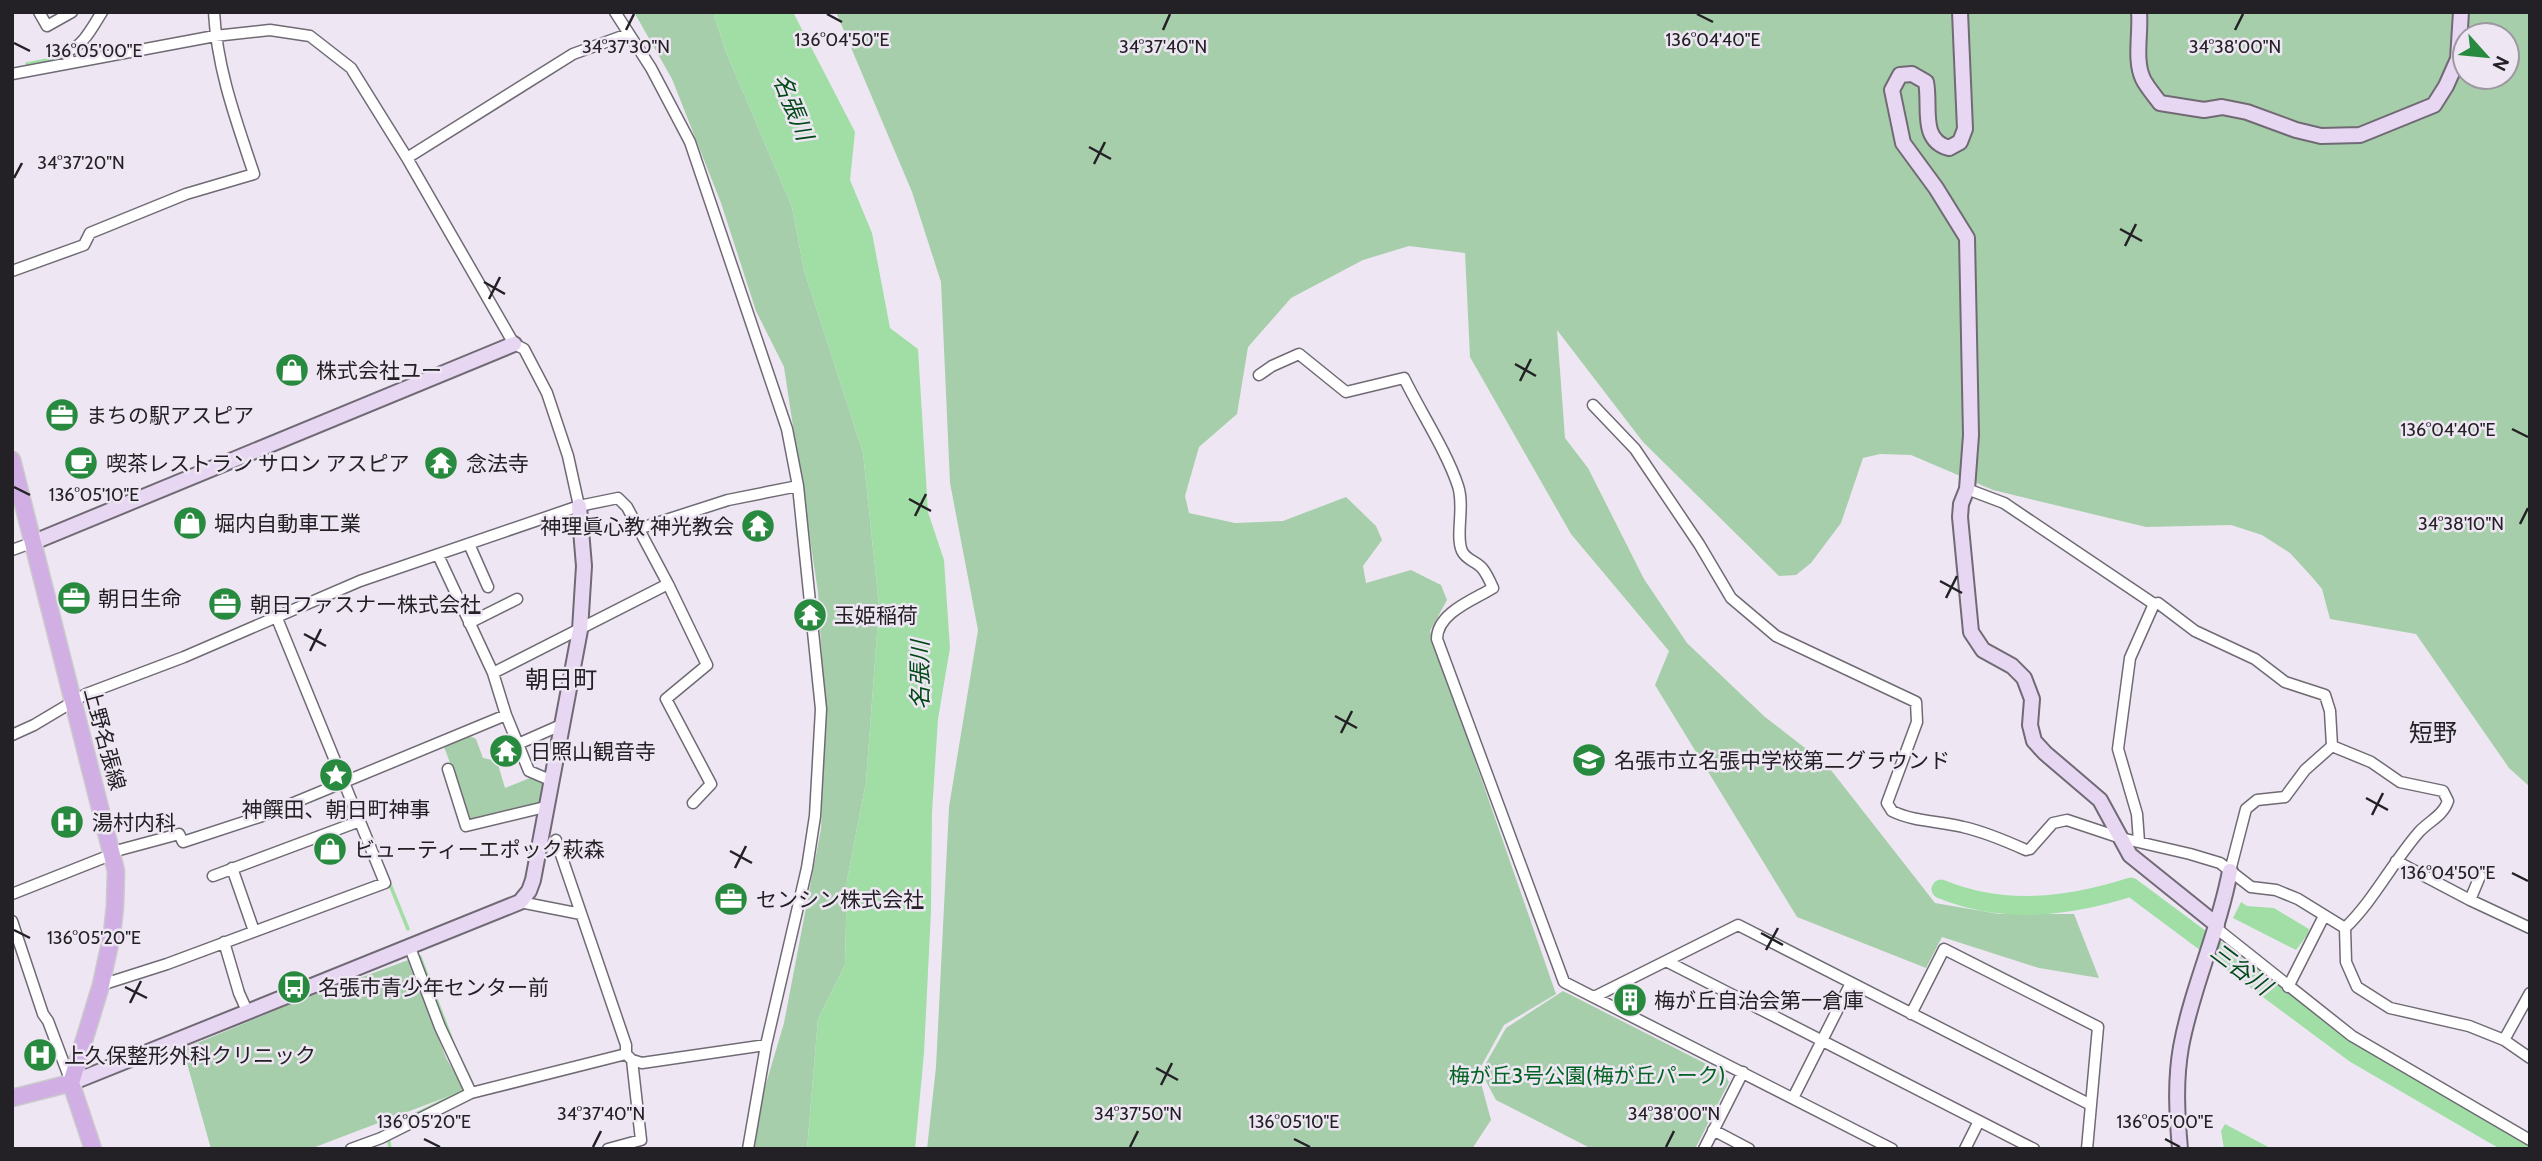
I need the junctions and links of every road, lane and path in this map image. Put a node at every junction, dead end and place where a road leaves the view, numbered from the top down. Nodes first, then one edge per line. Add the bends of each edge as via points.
1 (39, 12) edge
2 (72, 12) edge
3 (102, 12) edge
4 (214, 12) edge
5 (615, 12) edge
6 (1960, 12) edge
7 (2138, 12) edge
8 (2461, 12) edge
9 (628, 34) junction
10 (215, 36) junction
11 (68, 58) junction
12 (12, 74) edge
13 (407, 158) junction
14 (12, 271) edge
15 (514, 344) junction
16 (1259, 375) dead end
17 (1593, 405) dead end
18 (12, 460) edge
19 (798, 486) junction
20 (1967, 489) junction
21 (579, 506) junction
22 (639, 530) junction
23 (34, 542) junction
24 (469, 544) junction
25 (12, 550) edge
26 (438, 555) junction
27 (668, 584) junction
28 (488, 587) dead end
29 (517, 599) dead end
30 (2154, 604) junction
31 (276, 616) junction
32 (469, 623) junction
33 (580, 629) junction
34 (493, 673) junction
35 (73, 702) junction
36 (506, 715) junction
37 (561, 725) junction
38 (12, 735) edge
39 (518, 744) junction
40 (2332, 746) junction
41 (448, 769) dead end
42 (551, 780) junction
43 (345, 782) junction
44 (693, 803) dead end
45 (545, 807) junction
46 (360, 821) junction
47 (2121, 838) junction
48 (556, 840) dead end
49 (2139, 842) junction
50 (113, 853) junction
51 (2396, 861) junction
52 (232, 869) junction
53 (2230, 871) junction
54 (213, 876) dead end
55 (2480, 876) dead end
56 (12, 894) edge
57 (2470, 901) junction
58 (520, 902) junction
59 (581, 914) junction
60 (2324, 916) junction
61 (12, 921) edge
62 (2344, 928) junction
63 (2530, 928) edge
64 (2216, 929) junction
65 (254, 931) junction
66 (224, 943) junction
67 (410, 945) junction
68 (1666, 961) junction
69 (1851, 983) junction
70 (100, 985) junction
71 (2288, 987) junction
72 (2530, 993) edge
73 (1594, 997) junction
74 (248, 1013) junction
75 (1911, 1014) junction
76 (2504, 1040) junction
77 (1822, 1041) junction
78 (766, 1045) junction
79 (629, 1057) junction
80 (2530, 1058) edge
81 (1743, 1072) junction
82 (71, 1083) junction
83 (469, 1089) junction
84 (12, 1098) edge
85 (1793, 1098) junction
86 (2091, 1105) junction
87 (1979, 1121) junction
88 (1713, 1130) junction
89 (654, 1138) dead end
90 (641, 1140) junction
91 (2530, 1140) edge
92 (93, 1149) edge
93 (351, 1149) edge
94 (608, 1149) edge
95 (748, 1149) edge
96 (1703, 1149) edge
97 (1749, 1149) edge
98 (1892, 1149) edge
99 (1965, 1149) edge
100 (2034, 1149) edge
101 (2087, 1149) edge
102 (2180, 1149) edge

1 - 2 street via 47,26
3 - 11 street
4 - 10 street
5 - 9 street
6 - 20 street via 1965,130 1960,142 1949,148 1938,145 1932,136 1926,82 1900,75 1892,90 1903,143 1968,238 1971,435
7 - 8 street via 2143,78 2160,103 2204,110 2222,107 2321,136 2343,136 2360,135 2434,105 2458,59
9 - 13 street via 573,54
9 - 19 street via 690,142 787,429
10 - 11 street
10 - 13 street via 270,30 310,36 351,68
10 - 14 street via 228,99 254,174 168,201 90,233 84,245
11 - 12 street
13 - 15 street
15 - 21 street via 524,349 547,393
15 - 23 street
16 - 73 street via 1299,354 1346,391 1405,378 1458,484 1461,549 1465,557 1481,566 1493,587 1444,619 1437,639 1564,982
17 - 47 street via 1635,449 1731,598 1776,636 1916,702 1917,722 1887,803 1892,811 1963,827 2026,850 2053,823 2067,820
18 - 23 main road, 上野名張線
19 - 22 street via 728,500
19 - 78 street via 821,725 813,837
20 - 30 street via 2004,503
20 - 47 street via 1960,517 1971,632 1983,650 2024,678 2032,699 2030,725 2035,741 2100,800
21 - 22 street via 618,498
21 - 24 street
21 - 33 street via 584,566
22 - 27 street
23 - 25 street
23 - 35 main road, 上野名張線
24 - 26 street
24 - 28 street
26 - 31 street
26 - 32 street
27 - 33 street
27 - 44 street via 707,665 666,699 711,784
29 - 32 street
30 - 40 street via 2195,631 2255,659 2285,682 2325,695
30 - 49 street via 2130,657 2118,750 2137,814
31 - 35 street
31 - 43 street
32 - 34 street
33 - 34 street
33 - 37 street
34 - 36 street
35 - 38 street
35 - 50 main road, 上野名張線
36 - 39 street
36 - 43 street
37 - 39 street
37 - 42 street
39 - 42 street via 529,771
40 - 51 street via 2371,762 2400,782 2443,791 2448,801 2445,811 2421,830
40 - 53 street via 2305,770 2285,797 2257,800 2246,810
41 - 45 street via 466,826
42 - 45 street
43 - 46 street
43 - 50 street via 201,837 183,842 179,834
45 - 58 street via 533,880
46 - 52 street
46 - 65 street via 385,883
47 - 49 street
47 - 64 street via 2130,855
48 - 59 street
49 - 53 street via 2220,863
50 - 56 street
50 - 70 main road, 上野名張線 via 115,906
51 - 57 street
51 - 62 street via 2375,894
52 - 54 street
52 - 65 street
53 - 60 street via 2251,887 2276,890
53 - 64 street
55 - 57 street
57 - 63 street
58 - 59 street
58 - 67 street
59 - 79 street
60 - 62 street
60 - 71 street
61 - 82 street
62 - 76 street via 2346,962 2357,987 2390,1008 2469,1026
64 - 71 street
64 - 102 street via 2179,1060
65 - 66 street
66 - 70 street
66 - 74 street
67 - 74 street
67 - 83 street
68 - 69 street via 1738,925
68 - 73 street
68 - 77 street
69 - 75 street
69 - 77 street
70 - 82 main road, 上野名張線
71 - 91 street via 2352,1036
72 - 76 street
73 - 81 street
74 - 82 street
75 - 86 street
75 - 86 street via 1944,949 2098,1027
76 - 80 street
77 - 85 street
77 - 87 street
78 - 79 street via 654,1063
78 - 95 street
79 - 83 street
79 - 90 street
81 - 85 street
81 - 88 street
82 - 84 main road
82 - 92 main road
83 - 93 street via 387,1135
85 - 98 street
86 - 101 street
87 - 99 street
87 - 100 street
88 - 96 street
88 - 97 street
89 - 90 street
90 - 94 street

